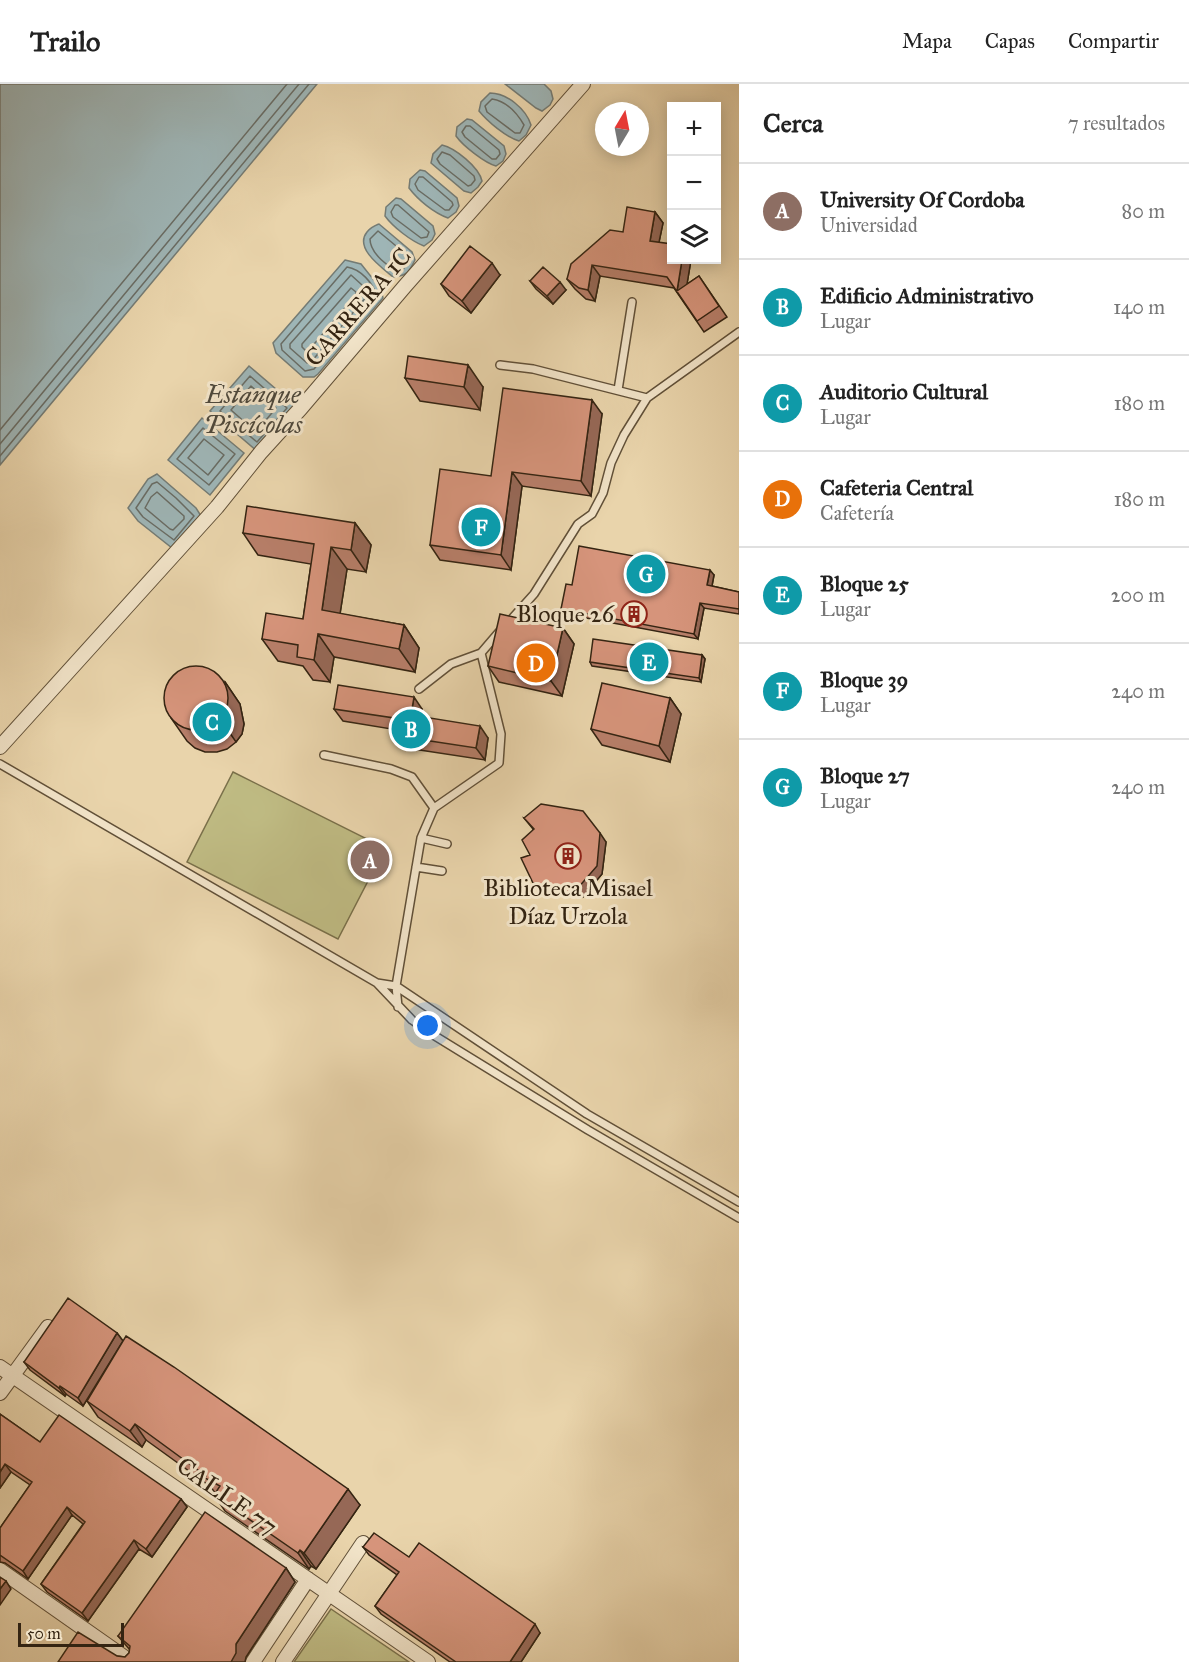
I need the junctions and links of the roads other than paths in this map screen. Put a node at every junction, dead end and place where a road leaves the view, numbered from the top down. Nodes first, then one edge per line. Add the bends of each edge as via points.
1 (583, 84) edge
2 (632, 302) dead end
3 (739, 332) edge
4 (500, 365) dead end
5 (618, 390) junction
6 (647, 398) junction
7 (481, 653) junction
8 (419, 689) dead end
9 (0, 747) edge
10 (324, 755) dead end
11 (0, 764) edge
12 (434, 808) junction
13 (421, 838) junction
14 (447, 844) dead end
15 (416, 867) junction
16 (442, 871) dead end
17 (378, 983) junction
18 (396, 986) junction
19 (398, 1007) junction
20 (728, 1196) junction
21 (739, 1202) edge
22 (723, 1209) junction
23 (739, 1218) edge
24 (48, 1327) edge
25 (0, 1367) edge
26 (13, 1376) junction
27 (0, 1394) edge
28 (363, 1543) edge
29 (0, 1569) edge
30 (308, 1579) junction
31 (330, 1594) junction
32 (131, 1662) edge
33 (253, 1662) edge
34 (283, 1662) edge
35 (428, 1662) edge

1 - 9 street, CARRERA 1C via 217,507
2 - 5 lane
3 - 6 lane
4 - 5 lane
5 - 6 lane
6 - 7 lane via 624,435 592,514 578,524 534,594
7 - 8 lane via 451,664
7 - 12 lane via 501,734 499,763
10 - 12 lane via 411,777
11 - 17 lane
12 - 13 lane
13 - 14 lane
13 - 15 lane
15 - 16 lane
15 - 18 lane
17 - 18 lane
17 - 19 lane
18 - 19 lane
18 - 20 lane via 587,1114
19 - 22 lane via 435,1036
20 - 21 lane
20 - 22 lane
22 - 23 lane
24 - 26 street
25 - 26 street, CALLE 77
26 - 27 street
26 - 30 street, CALLE 77 via 86,1419
28 - 31 street
29 - 32 street
30 - 31 street, CALLE 77
30 - 33 street
31 - 34 street
31 - 35 street, CALLE 77

